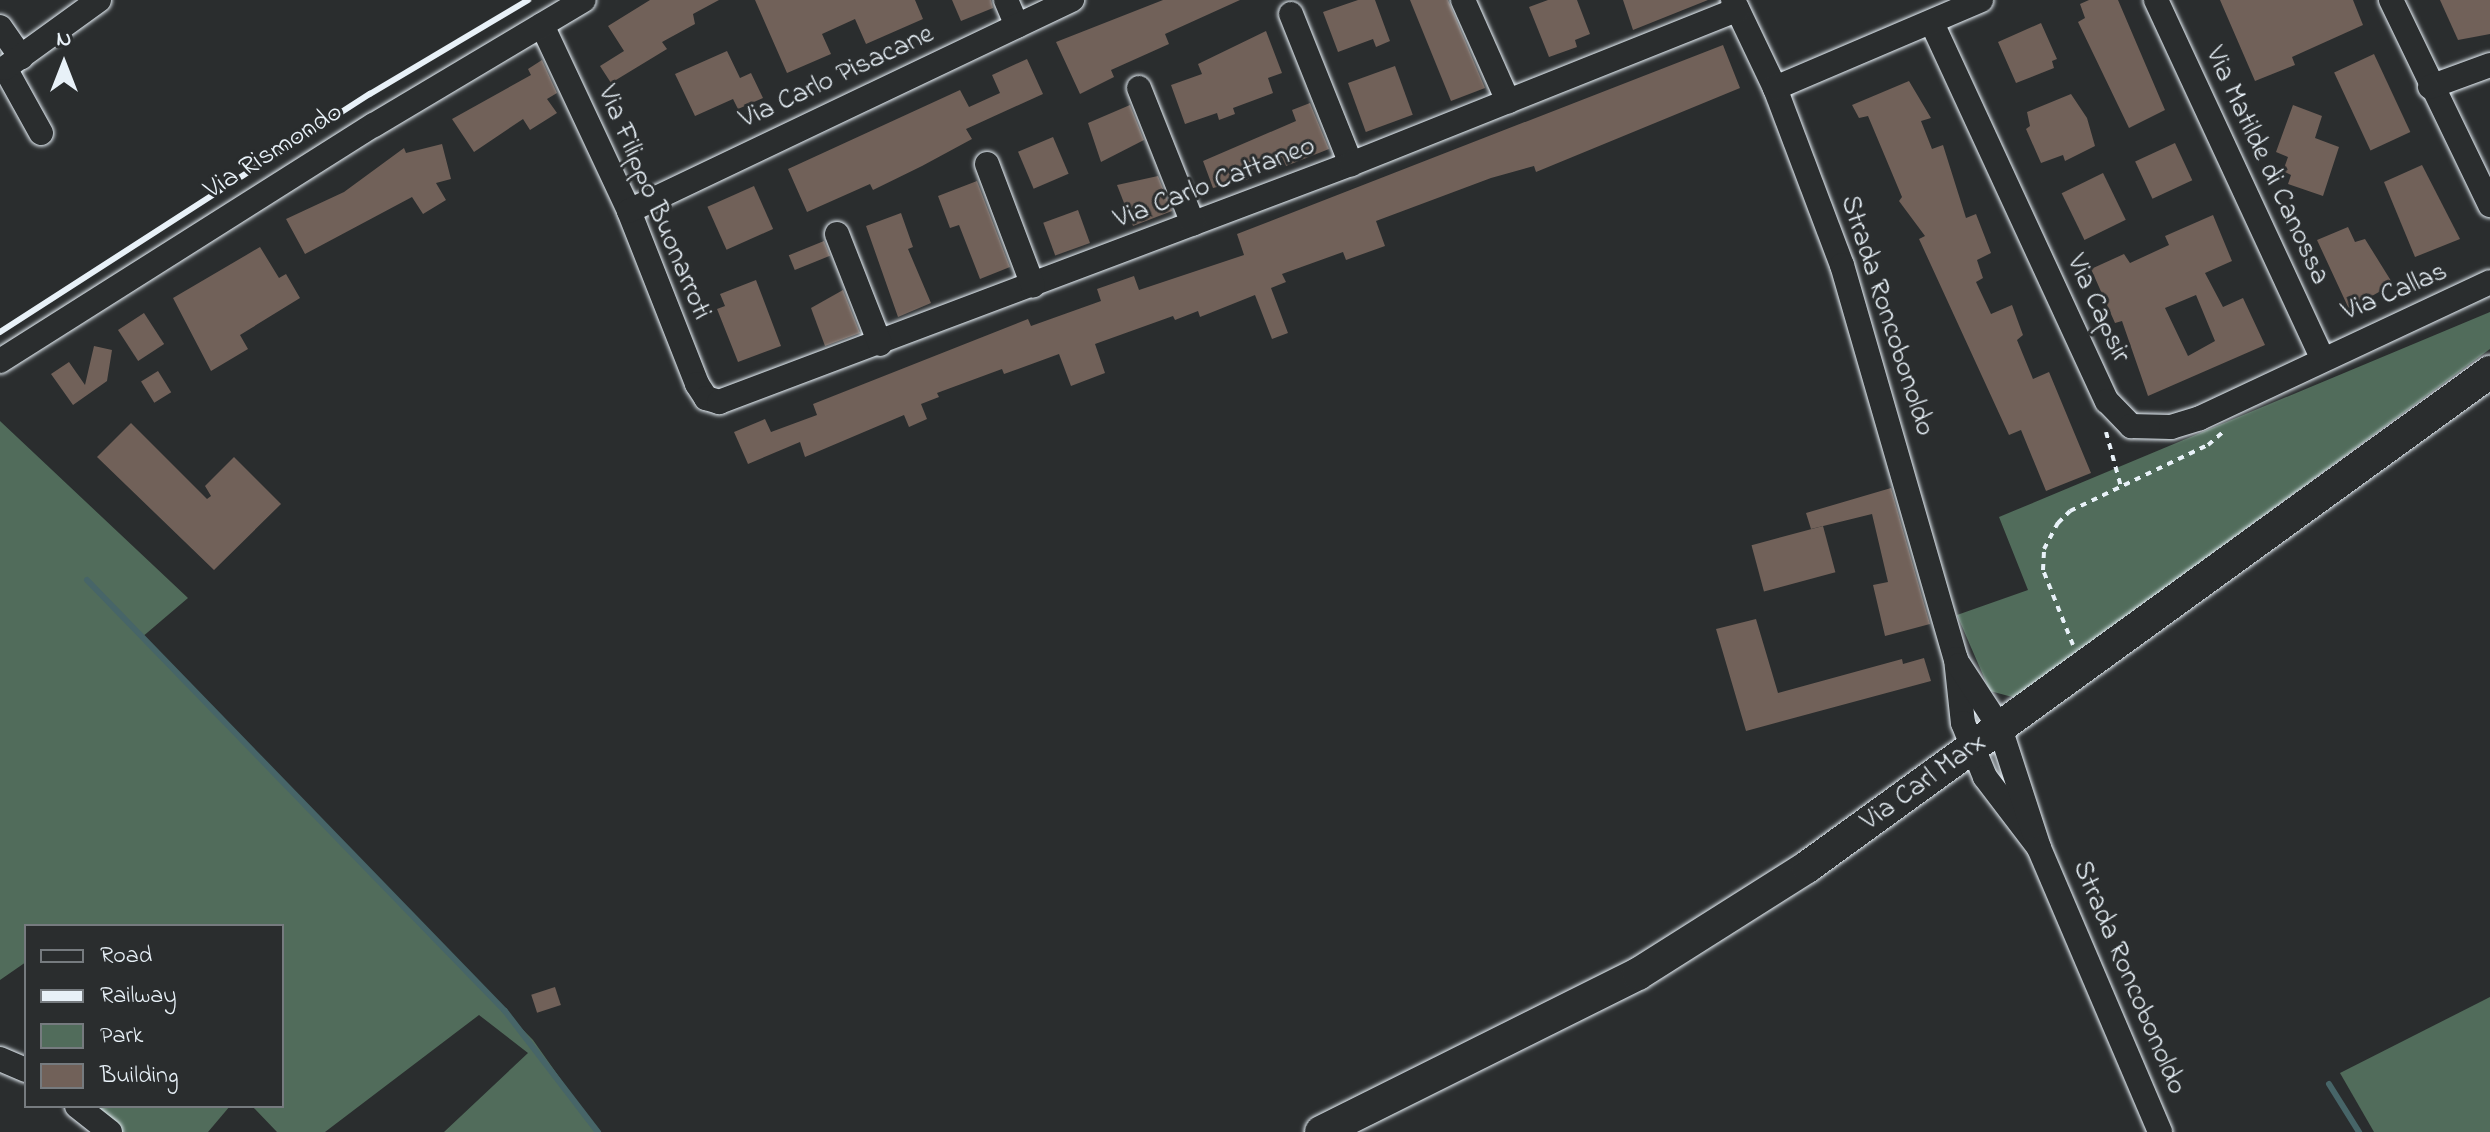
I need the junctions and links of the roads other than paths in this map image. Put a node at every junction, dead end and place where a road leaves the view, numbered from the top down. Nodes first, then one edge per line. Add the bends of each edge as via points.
1 (99, 0) edge
2 (584, 0) edge
3 (1006, 0) edge
4 (1072, 0) edge
5 (1463, 0) edge
6 (1981, 0) edge
7 (2156, 0) edge
8 (2391, 0) edge
9 (1735, 5) edge
10 (1291, 14) dead end
11 (1932, 23) junction
12 (542, 25) junction
13 (1017, 26) junction
14 (0, 27) edge
15 (21, 57) junction
16 (2490, 65) edge
17 (2430, 87) junction
18 (1139, 88) dead end
19 (1775, 88) junction
20 (1508, 101) junction
21 (41, 133) dead end
22 (987, 164) dead end
23 (1351, 164) junction
24 (2490, 205) edge
25 (629, 211) junction
26 (1193, 224) junction
27 (837, 234) dead end
28 (2490, 282) edge
29 (1033, 286) junction
30 (880, 344) junction
31 (2322, 357) junction
32 (0, 361) edge
33 (2490, 372) edge
34 (712, 402) joint
35 (1956, 659) junction
36 (2000, 728) junction
37 (1973, 748) junction
38 (2039, 848) junction
39 (0, 1059) edge
40 (24, 1069) edge
41 (80, 1108) edge
42 (110, 1132) edge
43 (1321, 1132) edge
44 (2160, 1132) edge

1 - 15 street
2 - 12 street, Via Rismondo
3 - 13 street
4 - 13 street, Via Carlo Pisacane
5 - 20 street
6 - 11 street
7 - 31 street, Via Matilde di Canossa
8 - 17 street
9 - 19 street, Strada Roncobonoldo
9 - 20 street, Via Carlo Cattaneo
10 - 23 street
11 - 19 street
11 - 31 street, Via Capsir via 2115,412 2141,429 2171,427
12 - 25 street, Via Filippo Buonarroti
12 - 32 street, Via Rismondo
13 - 25 street, Via Carlo Pisacane
14 - 15 street
15 - 21 street via 5,68
16 - 17 street
17 - 24 street
18 - 26 street
19 - 35 street, Strada Roncobonoldo via 1847,280
20 - 23 street, Via Carlo Cattaneo
22 - 29 street
23 - 26 street, Via Carlo Cattaneo
25 - 34 street, Via Filippo Buonarroti via 697,384
26 - 29 street, Via Carlo Cattaneo
27 - 30 street
28 - 31 street, Via Callas
29 - 30 street, Via Carlo Cattaneo
30 - 34 street, Via Carlo Cattaneo via 734,400
33 - 36 main road, Via Carl Marx
35 - 36 street, Strada Roncobonoldo
35 - 37 street, Strada Roncobonoldo via 1963,723
36 - 37 main road, Via Carl Marx
36 - 38 street, Strada Roncobonoldo
37 - 38 street, Strada Roncobonoldo via 1985,777
37 - 43 main road, Via Carl Marx via 1807,867 1638,974
38 - 44 street, Strada Roncobonoldo
39 - 40 street
41 - 42 street

